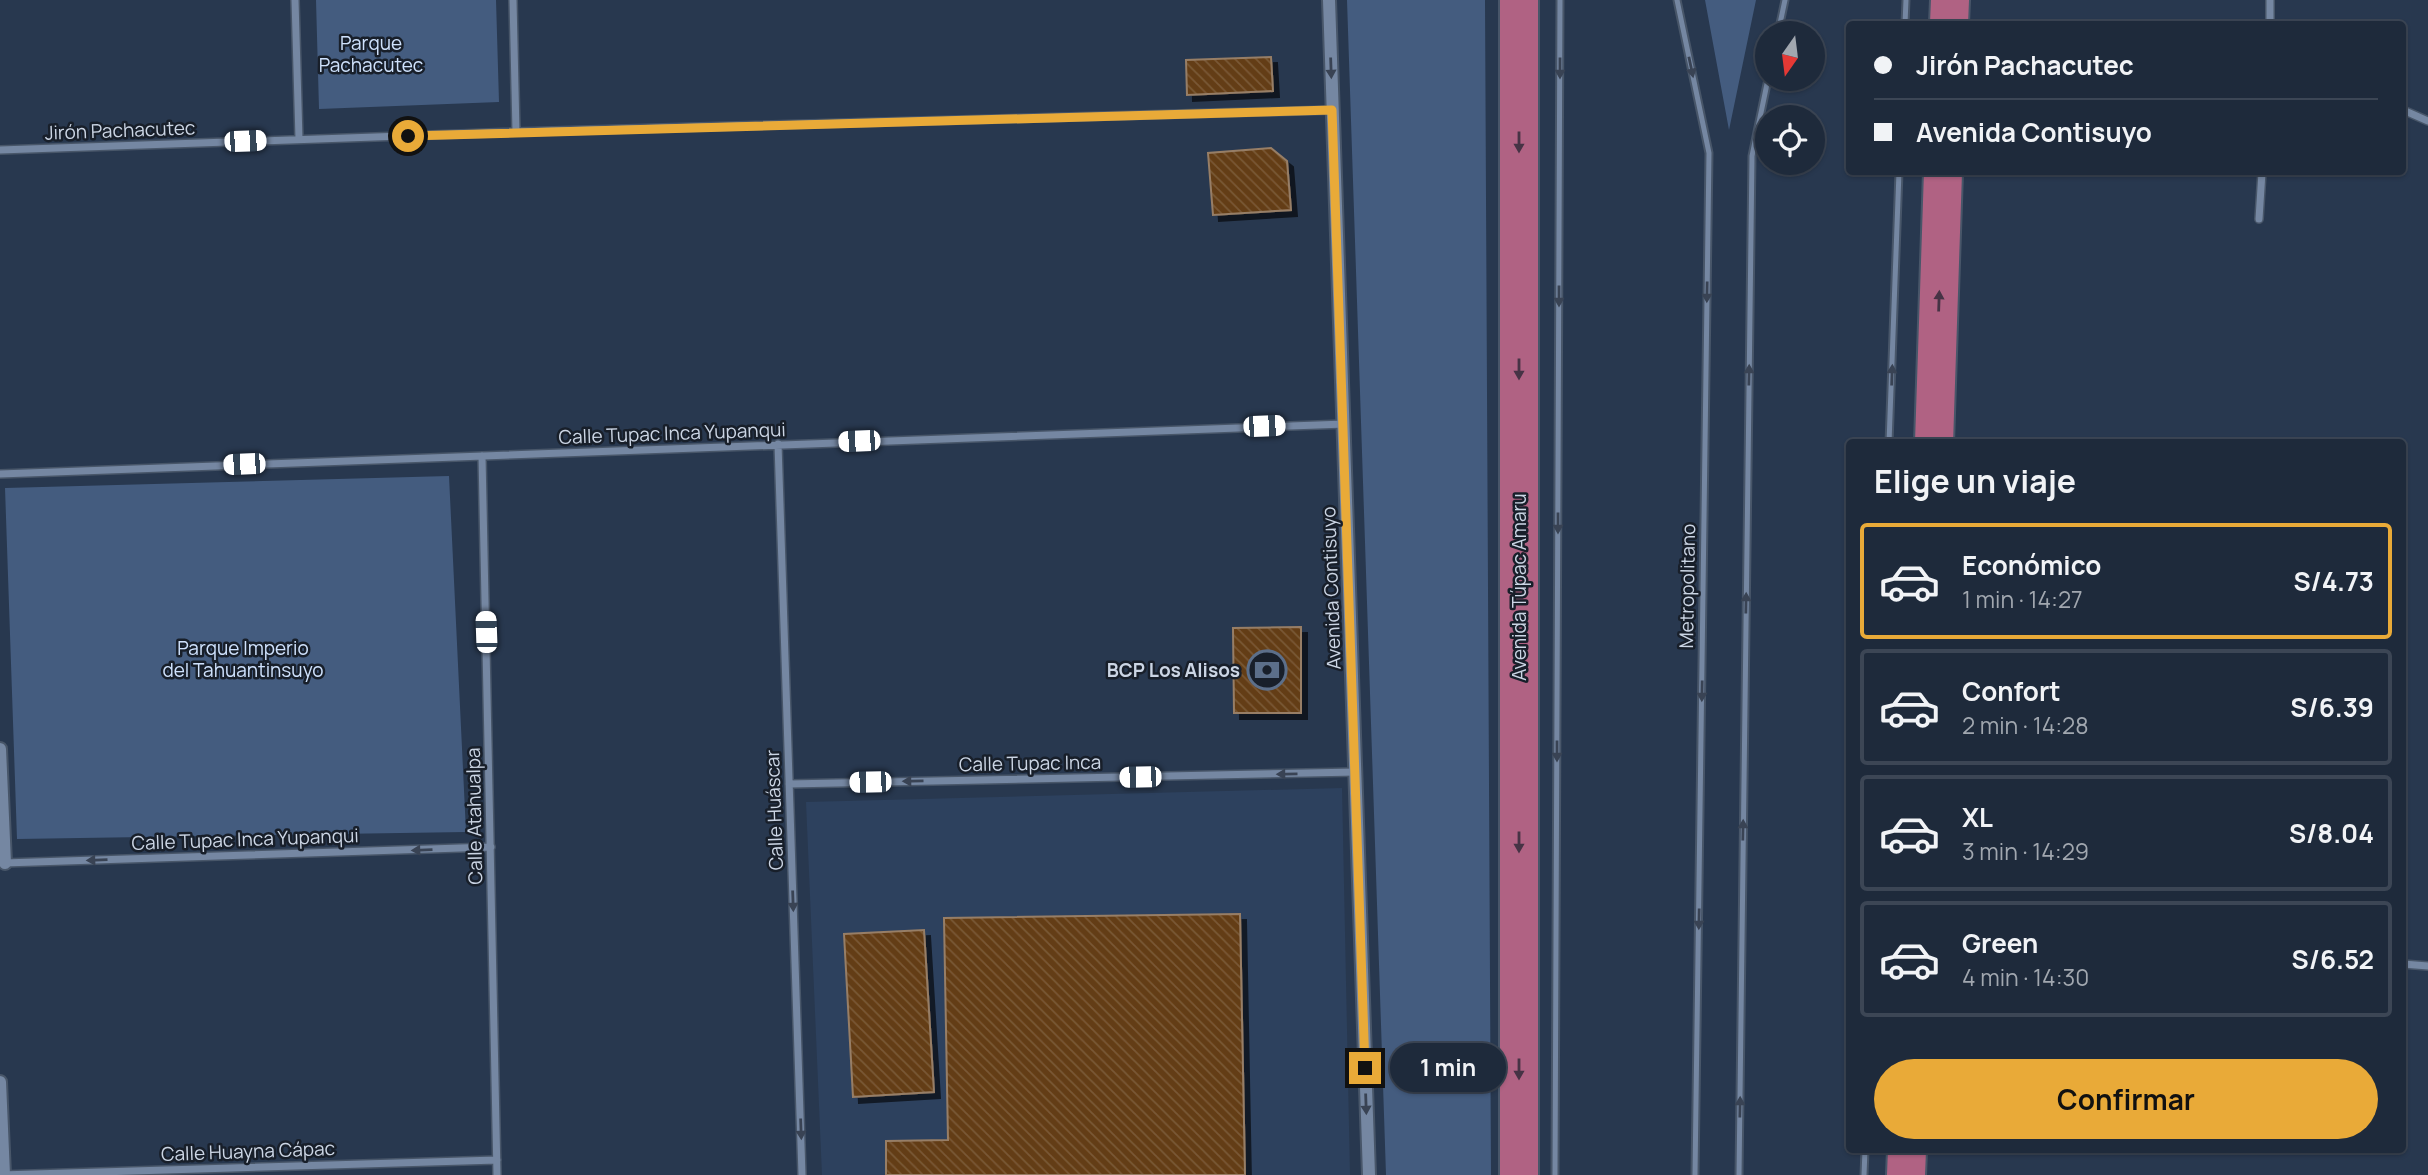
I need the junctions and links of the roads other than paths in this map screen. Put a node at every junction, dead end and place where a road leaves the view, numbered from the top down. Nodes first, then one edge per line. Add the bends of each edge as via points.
1 (295, 0) edge
2 (513, 0) edge
3 (1329, 0) edge
4 (1519, 0) edge
5 (1560, 0) edge
6 (1677, 0) edge
7 (1785, 0) edge
8 (1906, 0) edge
9 (1950, 0) edge
10 (2270, 0) edge
11 (1781, 21) edge
12 (1905, 21) edge
13 (1949, 21) edge
14 (2270, 21) edge
15 (1766, 91) edge
16 (1332, 110) junction
17 (2406, 111) edge
18 (2428, 121) edge
19 (516, 132) junction
20 (299, 139) junction
21 (0, 150) edge
22 (1899, 175) edge
23 (1944, 175) edge
24 (2262, 175) edge
25 (2259, 219) dead end
26 (1345, 424) junction
27 (1889, 439) edge
28 (1934, 439) edge
29 (778, 444) junction
30 (482, 456) junction
31 (0, 474) edge
32 (0, 750) edge
33 (1356, 772) junction
34 (789, 784) junction
35 (491, 848) junction
36 (3, 863) edge
37 (2406, 964) edge
38 (2428, 967) edge
39 (0, 1082) edge
40 (1865, 1153) edge
41 (1907, 1153) edge
42 (497, 1160) junction
43 (3, 1175) edge
44 (498, 1175) edge
45 (802, 1175) edge
46 (1369, 1175) edge
47 (1519, 1175) edge
48 (1555, 1175) edge
49 (1695, 1175) edge
50 (1739, 1175) edge
51 (1864, 1175) edge
52 (1906, 1175) edge

1 - 20 street
2 - 19 street
3 -> 16 street, Avenida Contisuyo
4 -> 47 main road, Avenida Túpac Amaru
5 -> 48 lane
6 -> 49 lane, Metropolitano via 1709,153
7 - 11 lane
8 - 12 lane
9 - 13 main road
10 - 14 street
50 -> 15 lane via 1752,156
16 - 19 street, Jirón Pachacutec
16 - 26 street, Avenida Contisuyo
17 - 18 street
19 - 20 street, Jirón Pachacutec
20 - 21 street, Jirón Pachacutec
27 -> 22 lane
28 -> 23 main road
24 - 25 street
26 - 29 street, Calle Tupac Inca Yupanqui
26 - 33 street, Avenida Contisuyo
29 - 30 street, Calle Tupac Inca Yupanqui
29 - 34 street, Calle Huáscar
30 - 31 street, Calle Tupac Inca Yupanqui
30 - 35 street, Calle Atahualpa
32 - 36 street
33 -> 34 street, Calle Tupac Inca
33 -> 46 street, Avenida Contisuyo
34 -> 45 street, Calle Huáscar
35 -> 36 street, Calle Tupac Inca Yupanqui
35 - 42 street, Calle Atahualpa
37 - 38 street
39 - 43 street
40 - 51 lane
41 - 52 main road
42 - 43 street, Calle Huayna Cápac
42 - 44 street, Calle Atahualpa

